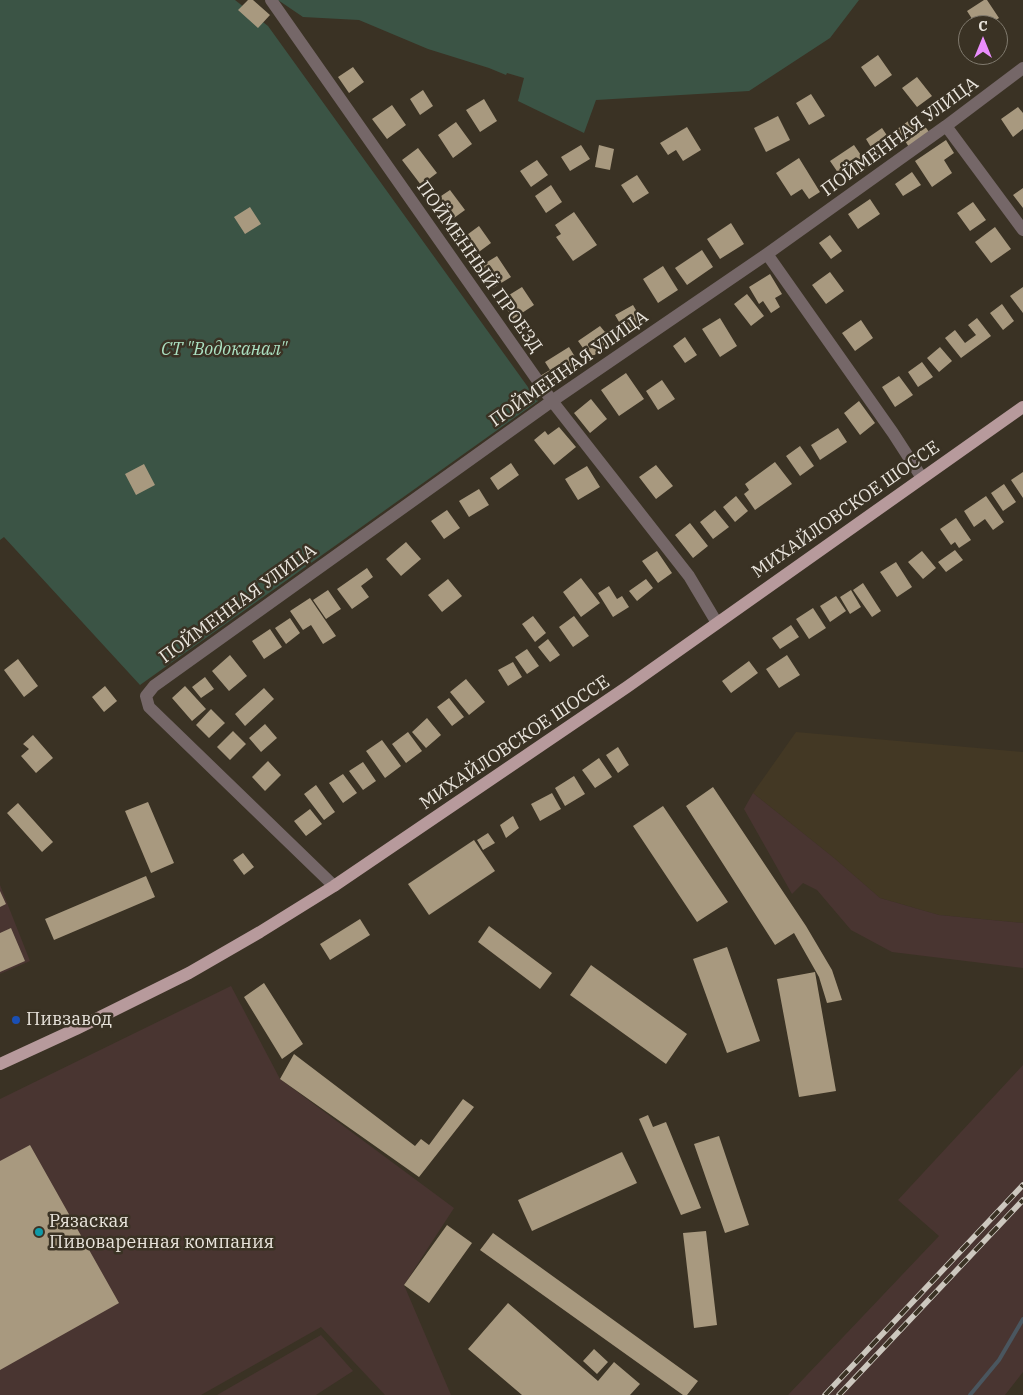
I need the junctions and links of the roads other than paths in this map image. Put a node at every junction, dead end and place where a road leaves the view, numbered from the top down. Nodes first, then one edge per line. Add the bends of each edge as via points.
1 (271, 0) edge
2 (1023, 68) edge
3 (946, 126) junction
4 (1023, 230) edge
5 (767, 254) junction
6 (552, 401) junction
7 (1023, 407) edge
8 (922, 478) junction
9 (717, 623) junction
10 (334, 886) junction
11 (0, 1064) edge

1 - 6 street, ПОЙМЕННЫЙ ПРОЕЗД
2 - 3 street, ПОЙМЕННАЯ УЛИЦА
3 - 4 street
3 - 5 street, ПОЙМЕННАЯ УЛИЦА
5 - 6 street, ПОЙМЕННАЯ УЛИЦА
5 - 8 street
6 - 9 street, ПОЙМЕННЫЙ ПРОЕЗД via 689,576
6 - 10 street, ПОЙМЕННАЯ УЛИЦА via 154,686 146,696 149,707
7 - 8 main road, МИХАЙЛОВСКОЕ ШОССЕ
8 - 9 main road, МИХАЙЛОВСКОЕ ШОССЕ
9 - 10 main road, МИХАЙЛОВСКОЕ ШОССЕ via 627,688
10 - 11 main road, МИХАЙЛОВСКОЕ ШОССЕ via 189,973

